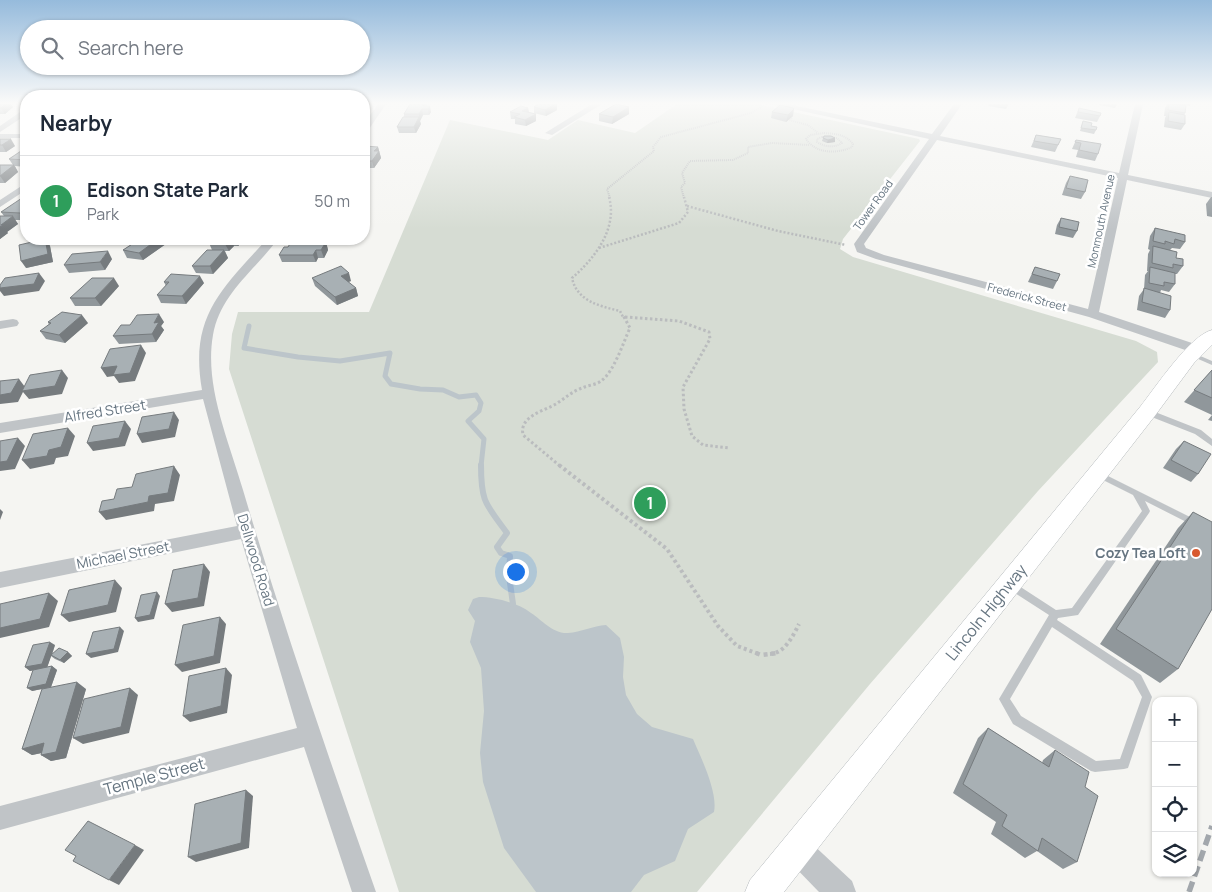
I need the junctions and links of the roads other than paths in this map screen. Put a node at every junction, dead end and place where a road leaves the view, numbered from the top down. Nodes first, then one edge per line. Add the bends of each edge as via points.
1 (930, 146) edge
2 (972, 146) edge
3 (1129, 146) edge
4 (1123, 177) junction
5 (20, 192) edge
6 (1212, 195) edge
7 (0, 204) edge
8 (268, 245) edge
9 (859, 247) joint
10 (1093, 314) junction
11 (13, 323) dead end
12 (0, 325) edge
13 (1203, 350) edge
14 (209, 393) junction
15 (1146, 412) junction
16 (0, 428) edge
17 (1212, 443) edge
18 (1097, 473) junction
19 (1136, 493) junction
20 (246, 531) junction
21 (1212, 532) edge
22 (0, 580) edge
23 (1009, 584) junction
24 (1053, 617) junction
25 (309, 735) junction
26 (0, 818) edge
27 (798, 850) junction
28 (364, 892) edge
29 (762, 892) edge
30 (841, 892) edge

1 - 9 street, Tower Road
2 - 4 street
3 - 4 street, Monmouth Avenue
4 - 6 street
4 - 10 street, Monmouth Avenue
5 - 7 street
8 - 14 street, Dellwood Road via 227,292 209,322 205,349
9 - 10 street, Frederick Street via 880,258
10 - 13 street, Frederick Street
11 - 12 street
13 - 15 main road, Lincoln Highway
14 - 16 street, Alfred Street
14 - 20 street, Dellwood Road
15 - 17 lane via 1198,432
15 - 18 main road, Lincoln Highway
18 - 19 lane
18 - 23 main road, Lincoln Highway
19 - 21 lane
19 - 24 lane via 1146,511 1075,612
20 - 22 street, Michael Street
20 - 25 street, Dellwood Road
23 - 24 lane
23 - 27 main road, Lincoln Highway
24 - 24 lane via 1004,699 1017,720 1095,767 1124,764 1146,697 1137,678
25 - 26 street, Temple Street
25 - 28 street, Dellwood Road
27 - 29 main road, Lincoln Highway
27 - 30 street

